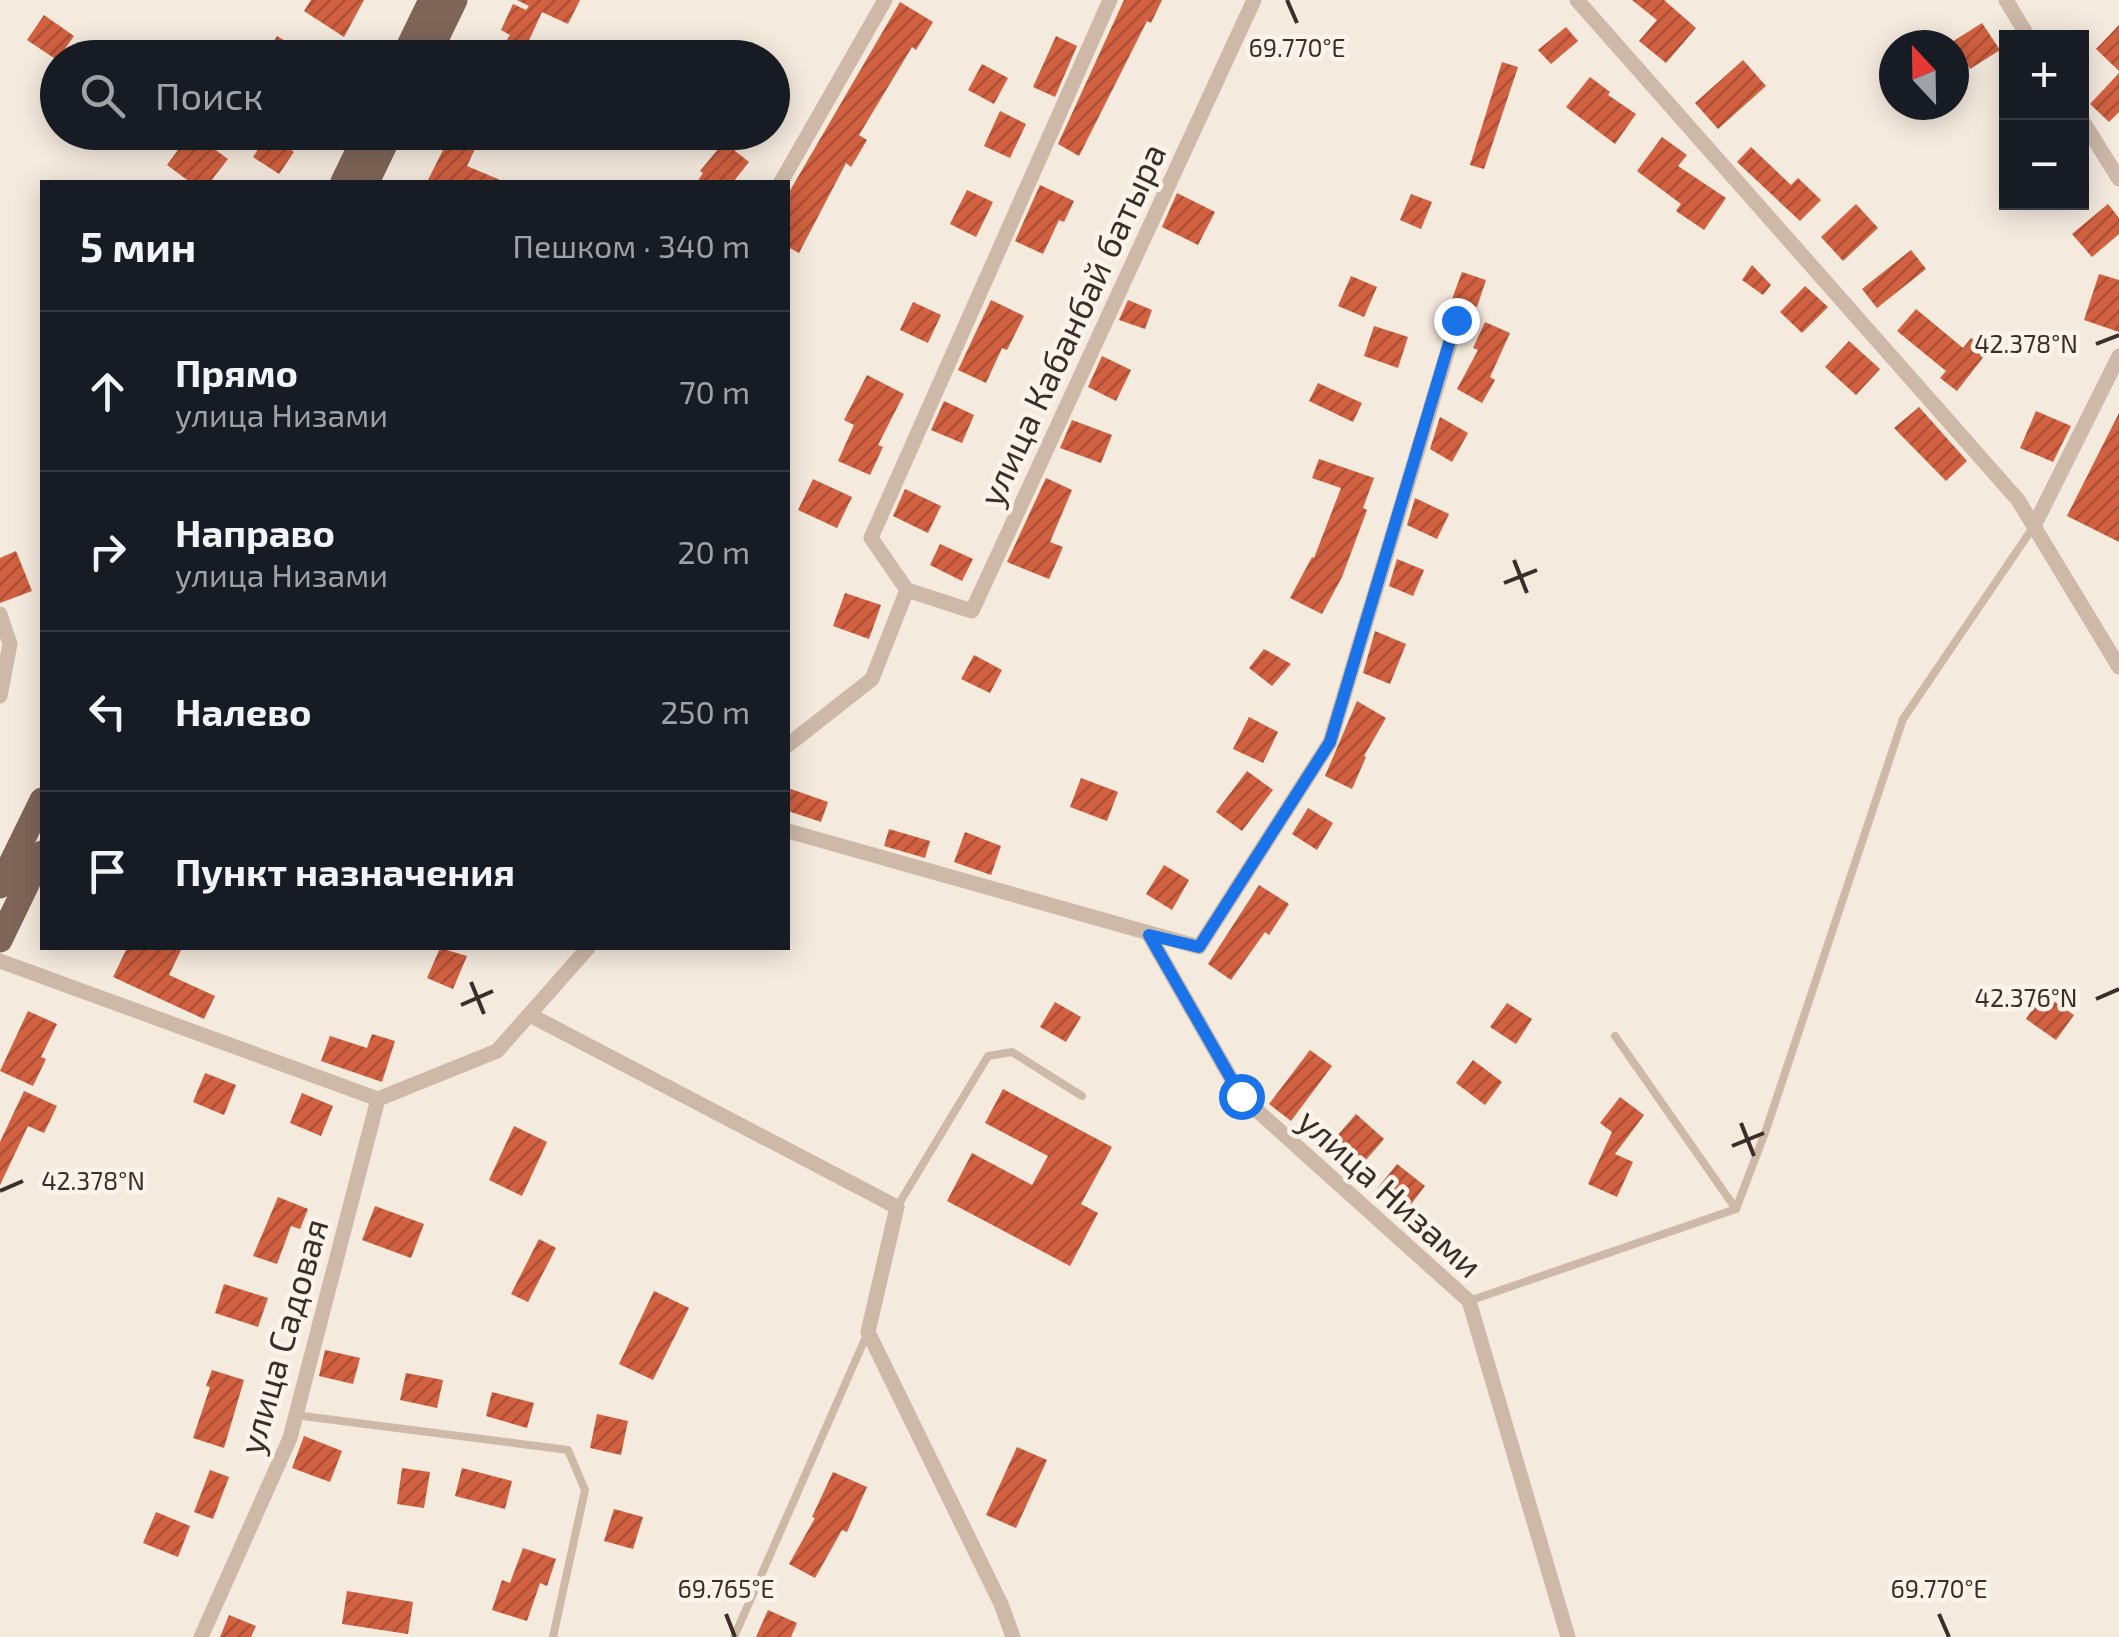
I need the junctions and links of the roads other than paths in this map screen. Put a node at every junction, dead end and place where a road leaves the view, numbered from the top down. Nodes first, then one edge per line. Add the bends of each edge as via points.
1 (431, 0) edge
2 (455, 0) edge
3 (885, 0) edge
4 (1110, 0) edge
5 (1254, 0) edge
6 (1576, 0) edge
7 (2006, 0) edge
8 (2025, 30) edge
9 (412, 40) edge
10 (436, 40) edge
11 (2089, 131) edge
12 (358, 150) edge
13 (382, 150) edge
14 (2119, 179) edge
15 (344, 180) edge
16 (368, 180) edge
17 (782, 180) edge
18 (1456, 320) dead end
19 (2119, 356) edge
20 (2034, 526) junction
21 (908, 590) junction
22 (0, 614) edge
23 (2119, 668) edge
24 (0, 696) edge
25 (790, 743) edge
26 (40, 804) edge
27 (790, 832) edge
28 (40, 857) edge
29 (0, 886) edge
30 (1149, 935) junction
31 (0, 940) edge
32 (586, 950) edge
33 (0, 961) edge
34 (530, 1015) junction
35 (1616, 1036) dead end
36 (1082, 1096) dead end
37 (378, 1099) junction
38 (897, 1207) junction
39 (1736, 1209) junction
40 (1469, 1301) junction
41 (868, 1332) junction
42 (296, 1415) junction
43 (200, 1637) edge
44 (553, 1637) edge
45 (734, 1637) edge
46 (1013, 1637) edge
47 (1568, 1637) edge

1 - 9 main road
2 - 10 main road
3 - 17 street
4 - 21 street via 872,538
5 - 21 street, улица Кабанбай батыра via 972,611
6 - 20 street via 2018,500
7 - 8 street
11 - 14 street
12 - 15 main road
13 - 16 main road
18 - 30 street via 1330,742 1199,947
19 - 20 street
20 - 23 street
20 - 39 lane via 1903,719
21 - 25 street via 872,679
22 - 24 street via 10,644
26 - 29 main road
27 - 30 street
28 - 31 main road
30 - 40 street, улица Низами via 1241,1096
32 - 34 street
33 - 37 street
34 - 37 street via 498,1051
34 - 38 street
35 - 39 lane
36 - 38 lane via 1012,1052 988,1056
37 - 42 street, улица Садовая
38 - 41 street
39 - 40 lane
40 - 47 street, улица Низами
41 - 45 lane
41 - 46 street
42 - 43 street, улица Садовая
42 - 44 lane via 568,1450 585,1490

